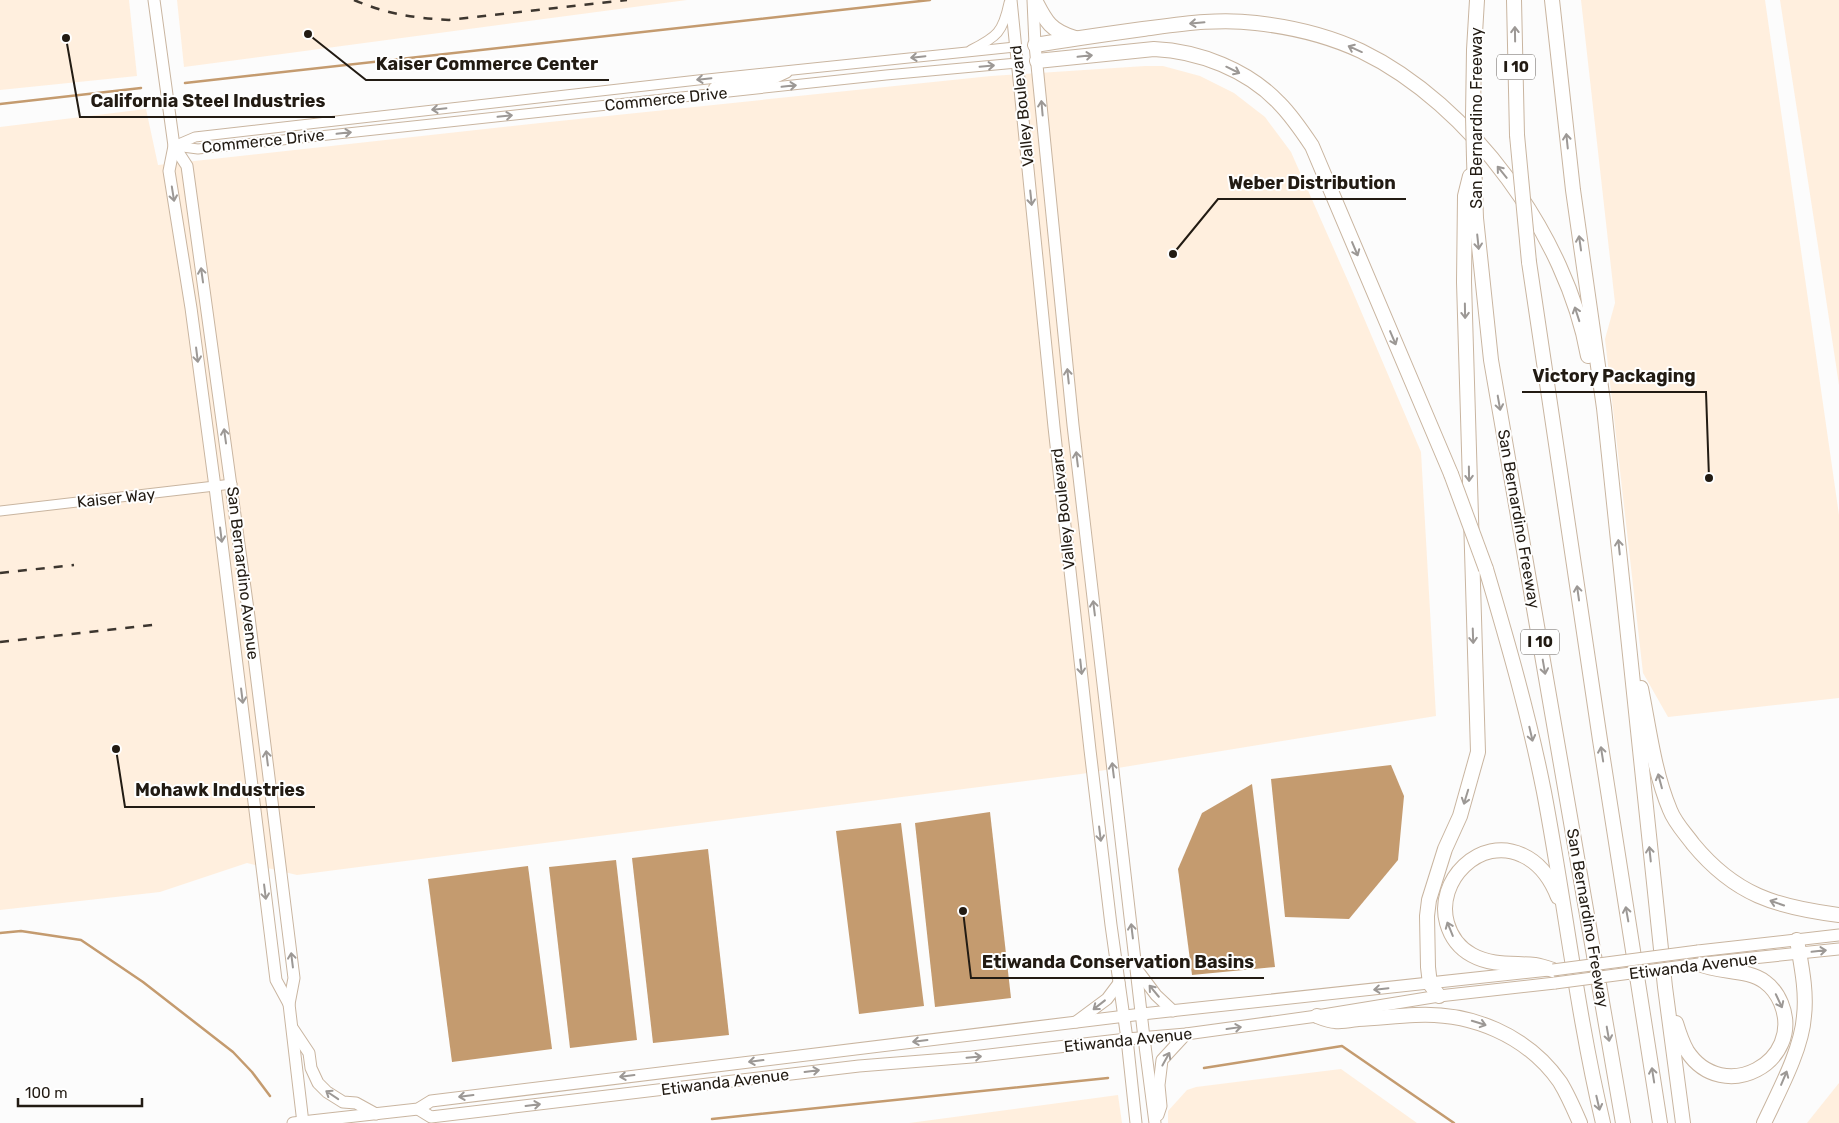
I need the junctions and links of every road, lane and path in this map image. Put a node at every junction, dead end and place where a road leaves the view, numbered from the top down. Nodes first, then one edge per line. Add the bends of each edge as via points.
1 (154, 0) edge
2 (1010, 0) edge
3 (1034, 0) edge
4 (1477, 0) edge
5 (1514, 0) edge
6 (1552, 0) edge
7 (1040, 21) junction
8 (1009, 24) junction
9 (1076, 39) junction
10 (1035, 45) junction
11 (1015, 47) junction
12 (967, 52) junction
13 (1037, 61) junction
14 (1017, 63) junction
15 (791, 70) junction
16 (710, 94) junction
17 (174, 146) junction
18 (1474, 159) junction
19 (1608, 447) junction
20 (232, 484) junction
21 (215, 486) junction
22 (0, 511) edge
23 (1630, 647) junction
24 (1839, 915) edge
25 (1839, 935) edge
26 (1568, 936) junction
27 (1798, 946) junction
28 (1839, 948) edge
29 (1699, 958) junction
30 (1136, 969) junction
31 (1663, 972) junction
32 (1554, 976) junction
33 (1119, 983) junction
34 (1430, 984) junction
35 (1439, 996) junction
36 (289, 1004) junction
37 (1173, 1011) junction
38 (1142, 1014) junction
39 (1317, 1016) junction
40 (1124, 1017) junction
41 (1075, 1023) junction
42 (291, 1026) junction
43 (1186, 1034) junction
44 (1144, 1038) junction
45 (1127, 1039) junction
46 (418, 1109) junction
47 (376, 1114) junction
48 (300, 1123) edge
49 (1136, 1123) edge
50 (1156, 1123) edge
51 (1580, 1123) edge
52 (1603, 1123) edge
53 (1623, 1123) edge
54 (1660, 1123) edge
55 (1683, 1123) edge
56 (1764, 1123) edge

1 - 17 main road, San Bernardino Avenue
2 - 8 main road, Valley Boulevard
3 - 7 highway
4 - 18 highway, San Bernardino Freeway / I 10, bridge
54 -> 5 highway, I 10, bridge via 1529,262 1517,135
19 -> 6 highway via 1572,190
7 - 9 highway
7 - 10 main road, Valley Boulevard
8 - 11 main road, Valley Boulevard
8 - 12 street via 992,40
9 - 10 highway
19 -> 9 highway via 1598,417 1586,341 1552,250 1505,174 1437,101 1362,51 1325,37 1279,26 1255,22 1210,22
10 - 11 main road, Commerce Drive
10 - 13 main road, Valley Boulevard
11 - 12 street, Commerce Drive
11 - 14 main road, Valley Boulevard
12 -> 15 street, Commerce Drive
13 - 14 main road, Commerce Drive
13 -> 26 highway, bridge via 1154,48 1199,56 1235,70 1278,101 1312,146 1451,474 1486,569 1534,745
30 -> 13 main road, Valley Boulevard via 1073,425
16 -> 14 street, Commerce Drive
14 -> 33 main road, Valley Boulevard via 1053,418
15 - 16 street via 772,80 718,86
15 -> 17 street, Commerce Drive via 195,137
17 -> 16 street, Commerce Drive via 198,149
20 -> 17 main road, San Bernardino Avenue via 187,166
17 -> 21 main road, San Bernardino Avenue via 169,171
18 -> 34 highway via 1465,196 1464,282 1478,752 1460,816 1444,849 1429,900 1427,959
18 -> 53 highway, San Bernardino Freeway / I 10 via 1476,218 1491,360
23 -> 19 highway
20 - 21 street, Kaiser Way
36 -> 20 main road, San Bernardino Avenue via 294,978
21 - 22 street, Kaiser Way
21 -> 36 main road, San Bernardino Avenue via 276,980
24 -> 23 highway via 1788,907 1754,893 1719,871 1679,826 1670,811 1659,778 1638,667
31 -> 23 highway
25 - 27 main road, Etiwanda Avenue
32 -> 26 highway via 1536,965 1494,963 1464,950 1453,937 1446,916 1446,899 1452,881 1467,863 1485,853 1500,850 1522,854 1544,872 1552,884
26 -> 52 highway
27 -> 28 main road, Etiwanda Avenue
27 - 29 main road, Etiwanda Avenue
56 -> 27 highway via 1801,1035 1804,999
29 -> 31 highway via 1712,969 1758,977 1766,982 1779,1000 1785,1020 1781,1043 1775,1055 1758,1070 1746,1075 1721,1076 1695,1061 1682,1042
29 - 32 main road, Etiwanda Avenue, bridge
37 -> 30 main road
30 - 38 main road, Valley Boulevard
31 - 55 highway
32 - 34 main road, Etiwanda Avenue
32 - 35 main road, Etiwanda Avenue
33 - 40 main road, Valley Boulevard
33 -> 41 main road via 1107,999
34 - 35 highway
34 -> 37 main road, Etiwanda Avenue
35 - 39 main road, Etiwanda Avenue
36 - 42 main road, San Bernardino Avenue
37 - 38 main road, Etiwanda Avenue
38 - 40 main road, Etiwanda Avenue
38 - 44 main road, Valley Boulevard
43 -> 39 main road, Etiwanda Avenue
39 -> 51 highway via 1335,1021 1448,1016 1480,1022 1530,1050 1546,1066 1560,1082
40 - 41 main road, Etiwanda Avenue
40 - 45 main road, Valley Boulevard
41 -> 46 main road, Etiwanda Avenue via 431,1100
47 -> 42 main road via 356,1103 343,1102 322,1088 311,1068 308,1053
42 - 48 main road, San Bernardino Avenue
43 - 44 main road, Etiwanda Avenue
50 -> 43 main road via 1161,1106 1162,1060
44 - 45 main road, Etiwanda Avenue
44 - 50 main road, Valley Boulevard
46 -> 45 main road, Etiwanda Avenue via 431,1117 859,1066
45 - 49 main road, Valley Boulevard
46 - 47 main road, Etiwanda Avenue
47 - 48 main road, Etiwanda Avenue

